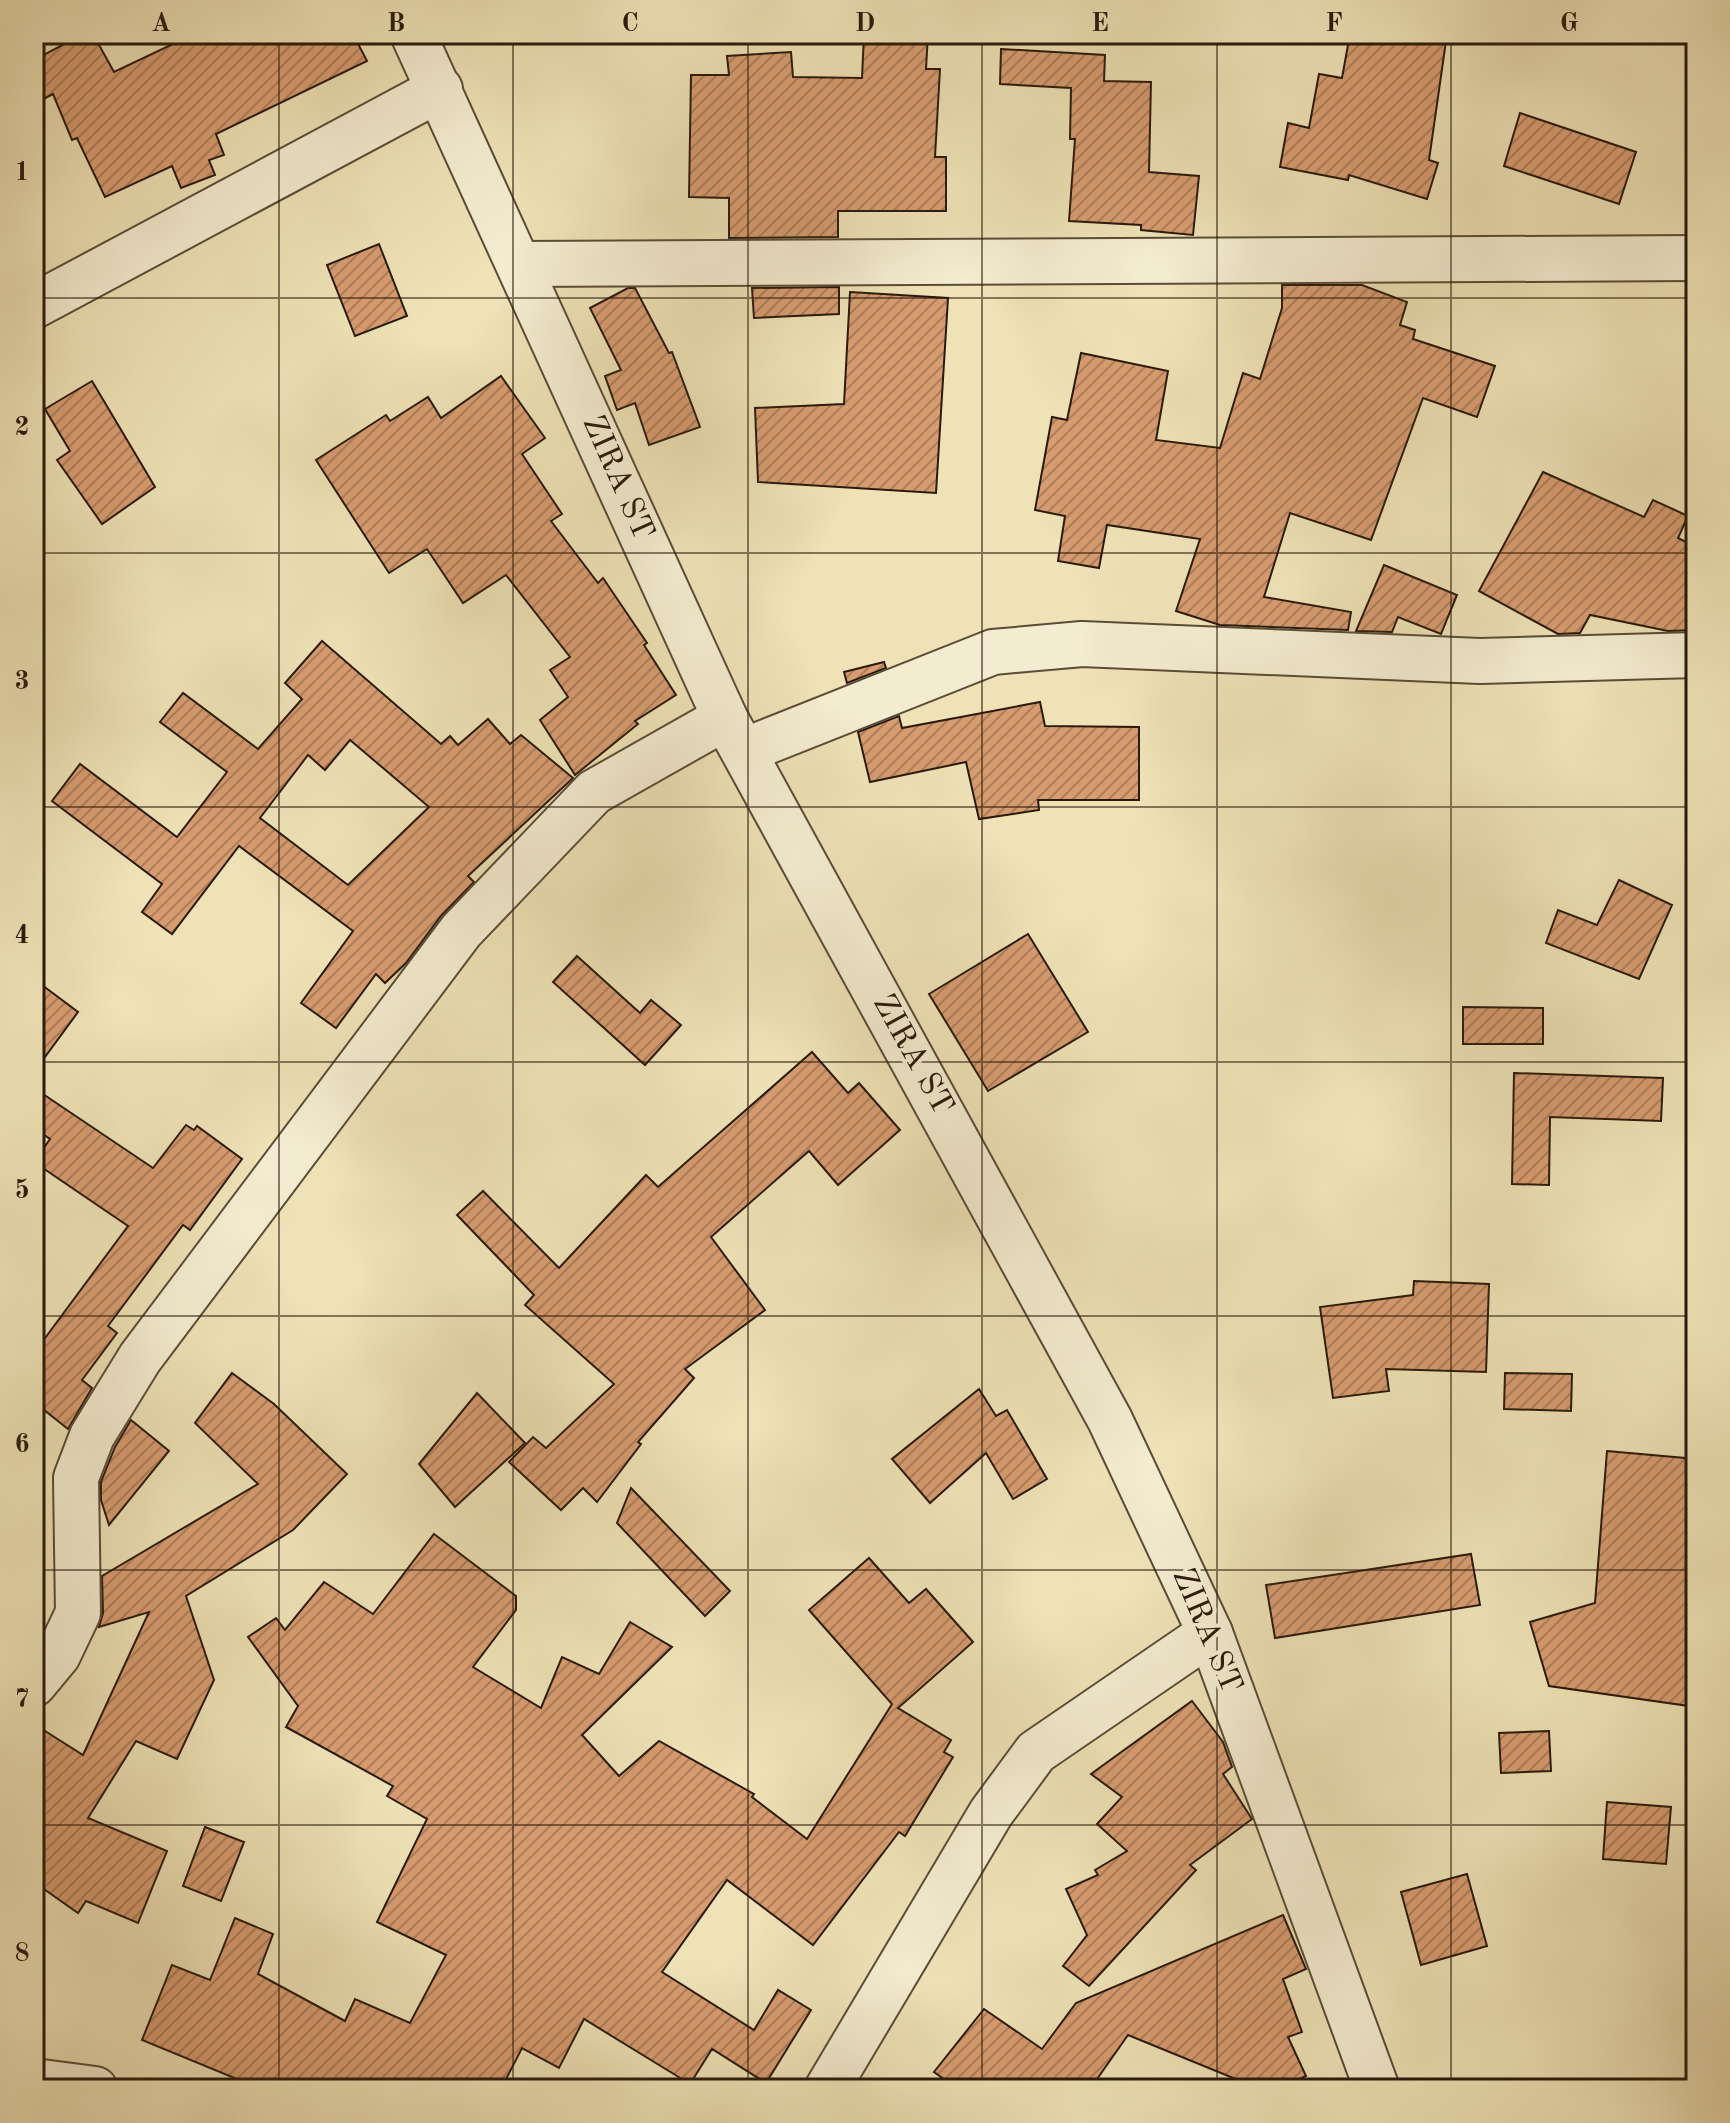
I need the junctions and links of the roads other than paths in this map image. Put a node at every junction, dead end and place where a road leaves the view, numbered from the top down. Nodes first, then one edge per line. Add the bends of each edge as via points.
1 (413, 34) edge
2 (440, 89) junction
3 (1696, 258) edge
4 (521, 264) junction
5 (34, 306) edge
6 (1696, 655) edge
7 (735, 734) junction
8 (1210, 1633) junction
9 (34, 1684) edge
10 (34, 2081) edge
11 (95, 2089) edge
12 (827, 2089) edge
13 (1377, 2089) edge

1 - 2 street, ZIRA ST
2 - 4 street, ZIRA ST
2 - 5 street
3 - 4 street
4 - 7 street, ZIRA ST
6 - 7 street via 1480,661 1082,644 993,652
7 - 8 street, ZIRA ST via 1110,1420
7 - 9 street via 594,792 461,931 140,1358 92,1436 76,1478 78,1613 58,1655
8 - 12 street via 1036,1752 991,1813
8 - 13 street, ZIRA ST
10 - 11 street

